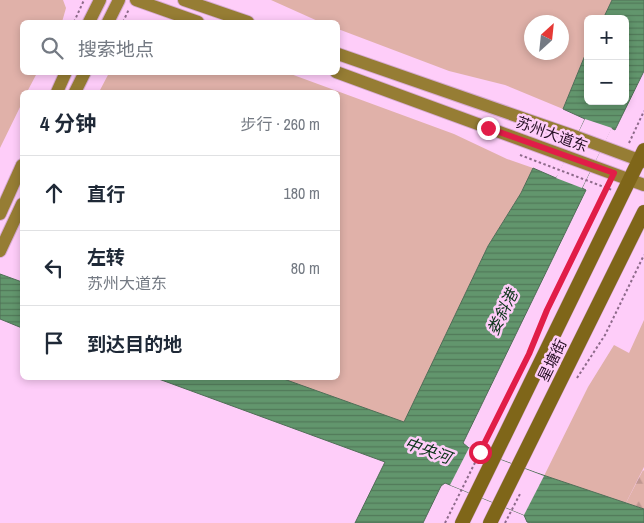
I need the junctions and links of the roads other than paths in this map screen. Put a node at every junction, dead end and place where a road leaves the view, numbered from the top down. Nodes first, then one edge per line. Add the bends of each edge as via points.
1 (100, 0) edge
2 (184, 0) edge
3 (128, 2) edge
4 (90, 20) edge
5 (110, 20) edge
6 (191, 20) edge
7 (242, 20) edge
8 (340, 55) edge
9 (340, 73) edge
10 (64, 75) edge
11 (84, 75) edge
12 (57, 90) edge
13 (76, 90) edge
14 (642, 157) edge
15 (20, 169) edge
16 (629, 179) junction
17 (644, 185) edge
18 (20, 208) edge
19 (644, 212) edge
20 (0, 214) edge
21 (0, 251) edge
22 (462, 523) edge
23 (490, 523) edge

1 - 4 main road
2 - 7 main road
3 - 5 main road
3 - 6 main road
8 - 14 main road, 苏州大道东
9 - 16 main road, 苏州大道东
10 - 12 main road
11 - 13 main road
14 - 16 main road, 星塘街
15 - 20 main road
16 - 17 main road, 苏州大道东
16 - 22 main road, 星塘街
18 - 21 main road
19 - 23 main road, 星塘街 via 518,466 505,507

